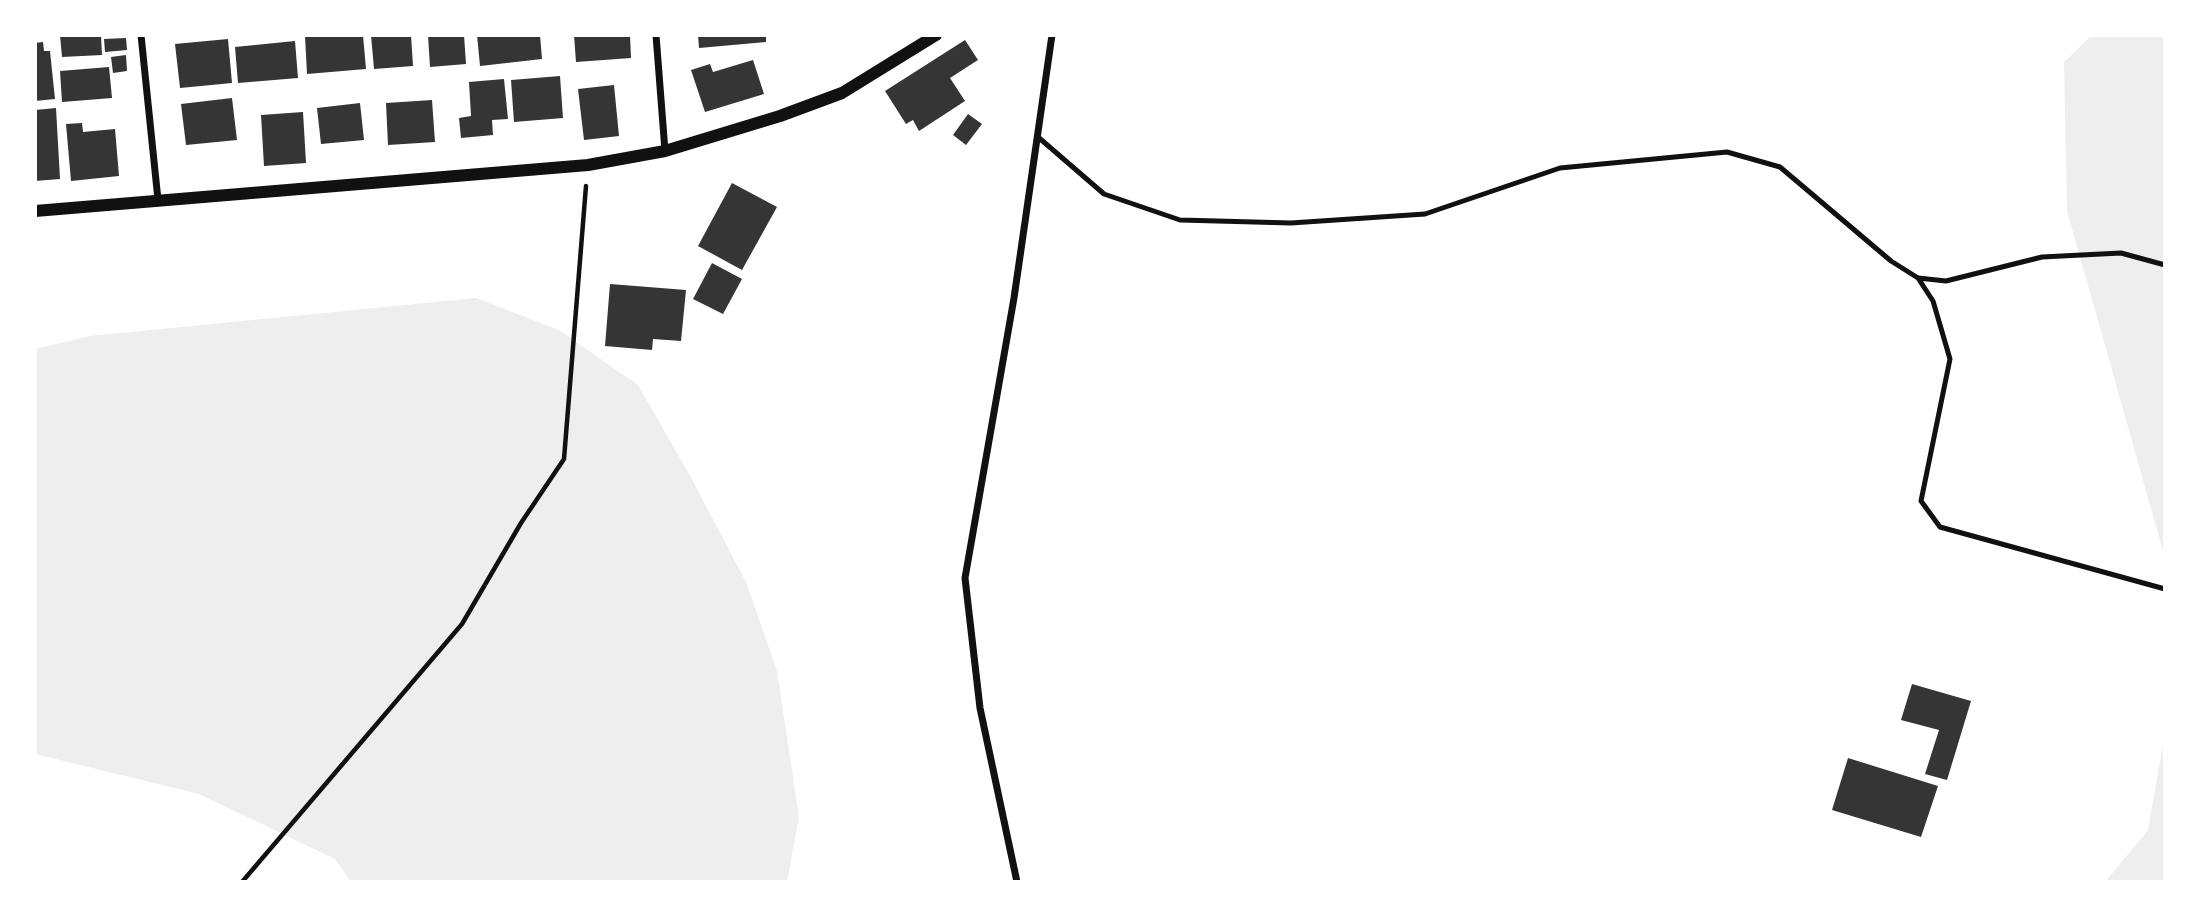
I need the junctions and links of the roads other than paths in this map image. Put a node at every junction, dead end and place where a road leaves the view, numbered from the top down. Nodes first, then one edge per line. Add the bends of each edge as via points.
1 (141, 35) edge
2 (656, 35) edge
3 (936, 35) edge
4 (1052, 35) edge
5 (1038, 137) junction
6 (665, 150) junction
7 (158, 200) junction
8 (35, 211) edge
9 (2165, 265) edge
10 (1918, 278) junction
11 (2165, 589) edge
12 (1017, 882) edge

1 - 7 street
2 - 6 street
3 - 6 street via 842,93
4 - 5 street
5 - 10 lane via 1104,194 1180,220 1291,223 1424,214 1560,168 1727,152 1780,167 1891,261
5 - 12 street via 965,578 980,708
6 - 7 street via 588,165
7 - 8 street
9 - 10 lane via 2121,253 2042,257 1946,281
10 - 11 lane via 1933,301 1950,359 1921,501 1940,527

